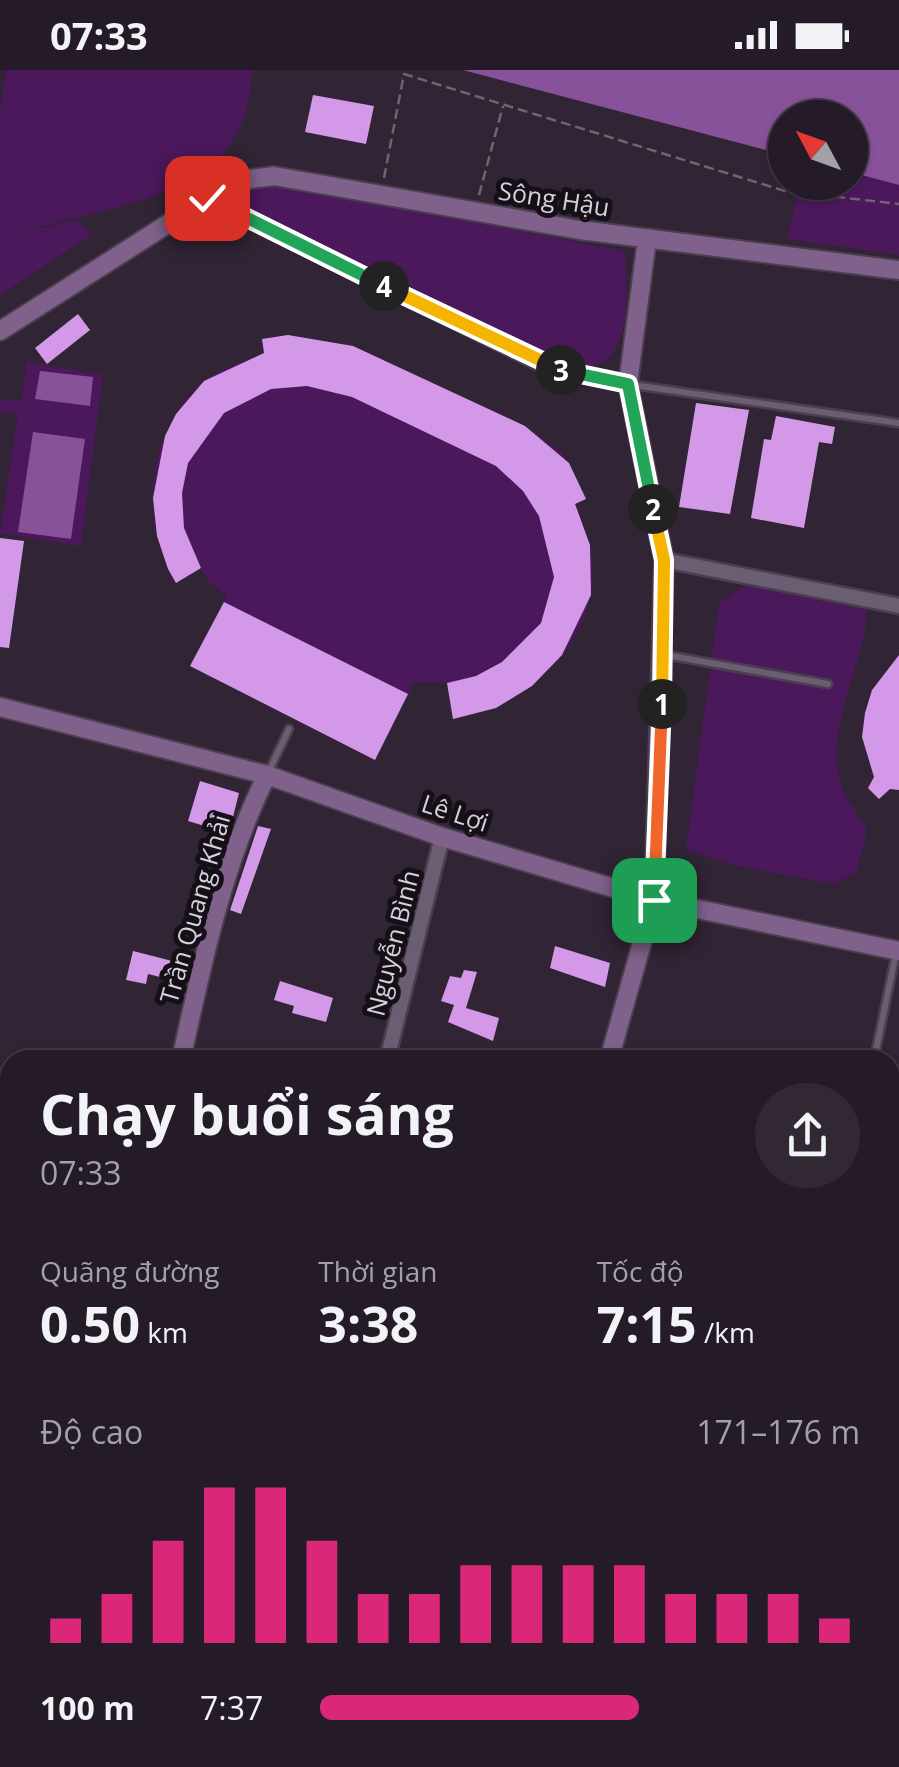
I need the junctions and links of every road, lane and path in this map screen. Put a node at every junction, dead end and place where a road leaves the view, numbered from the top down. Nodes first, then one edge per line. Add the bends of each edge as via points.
1 (504, 105) junction
2 (381, 194) junction
3 (207, 198) junction
4 (899, 204) edge
5 (474, 211) junction
6 (647, 239) junction
7 (899, 270) edge
8 (0, 331) edge
9 (628, 384) junction
10 (899, 423) edge
11 (664, 560) junction
12 (899, 606) edge
13 (664, 655) junction
14 (828, 684) dead end
15 (0, 707) edge
16 (289, 729) dead end
17 (267, 774) junction
18 (442, 836) junction
19 (654, 900) junction
20 (898, 951) edge
21 (182, 1050) edge
22 (389, 1050) edge
23 (612, 1050) edge
24 (876, 1050) edge

1 - 2 path via 404,74
1 - 4 path via 785,191
1 - 5 path
2 - 3 street, Sông Hậu via 274,176 235,181
2 - 5 street, Sông Hậu
3 - 8 street, Sông Hậu
3 - 9 street via 552,369
5 - 6 street, Sông Hậu
6 - 7 street, Sông Hậu
6 - 9 street
9 - 10 lane
9 - 11 street
11 - 12 street
11 - 13 street
13 - 14 lane
13 - 19 street
15 - 17 street, Lê Lợi
16 - 17 lane
17 - 18 street, Lê Lợi
17 - 21 street, Trần Quang Khải via 206,948
18 - 19 street, Lê Lợi
18 - 22 street, Nguyễn Bình
19 - 20 street, Lê Lợi
19 - 23 street
20 - 24 lane

